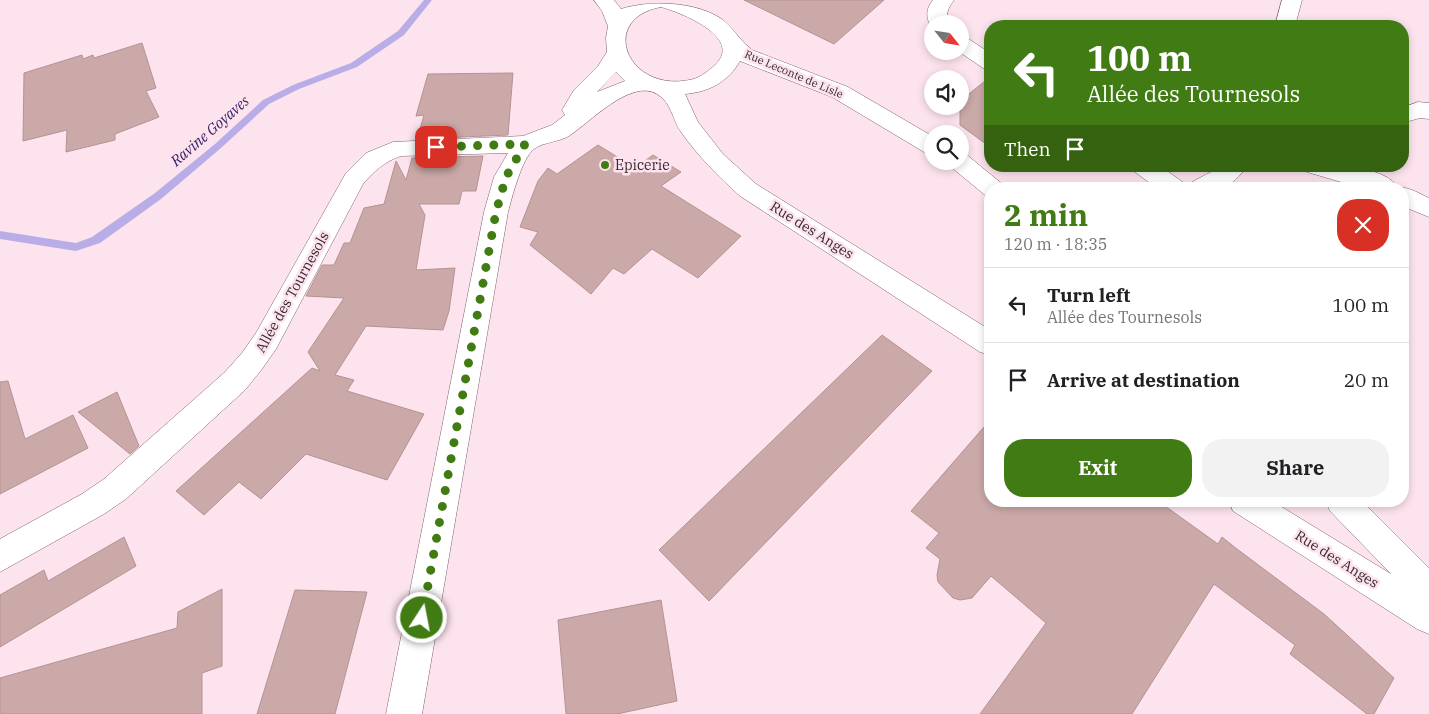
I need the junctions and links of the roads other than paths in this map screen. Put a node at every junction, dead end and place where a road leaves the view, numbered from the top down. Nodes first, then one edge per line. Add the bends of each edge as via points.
1 (604, 0) edge
2 (944, 0) edge
3 (1292, 0) edge
4 (659, 1) edge
5 (693, 4) edge
6 (938, 15) edge
7 (1286, 20) edge
8 (618, 24) junction
9 (733, 46) junction
10 (969, 48) edge
11 (618, 52) junction
12 (984, 59) edge
13 (655, 85) junction
14 (1429, 111) edge
15 (1409, 113) edge
16 (560, 131) junction
17 (924, 141) edge
18 (525, 144) junction
19 (969, 169) edge
20 (1152, 172) edge
21 (1228, 172) edge
22 (1368, 173) edge
23 (984, 182) edge
24 (1166, 182) edge
25 (1214, 182) edge
26 (1379, 182) edge
27 (1409, 199) edge
28 (1429, 208) edge
29 (984, 340) edge
30 (1254, 507) edge
31 (1347, 507) edge
32 (0, 556) edge
33 (1429, 591) edge
34 (1429, 617) edge
35 (404, 714) edge

1 - 8 street
2 - 6 street via 938,6
3 - 7 street
4 - 5 street
4 - 8 street via 636,8
5 - 9 street via 718,26
8 - 11 street
9 - 13 street via 729,64 712,79 698,85
9 - 17 street, Rue Leconte de Lisle via 744,54 840,92
10 - 12 street
11 - 13 street via 629,73
11 - 16 street via 606,71 582,95
13 - 16 street, Allée des Tournesols via 629,87 602,100
13 - 29 street, Rue des Anges via 676,97 688,125 714,160 748,190
14 - 15 street
16 - 18 street, Allée des Tournesols
18 - 32 street, Allée des Tournesols via 401,148 389,150 366,165 354,179 266,341 235,381 115,490
18 - 35 street via 506,177 496,212
19 - 23 street
20 - 24 street
21 - 25 street
22 - 26 street
27 - 28 street
30 - 34 street, Rue des Anges
31 - 33 street

